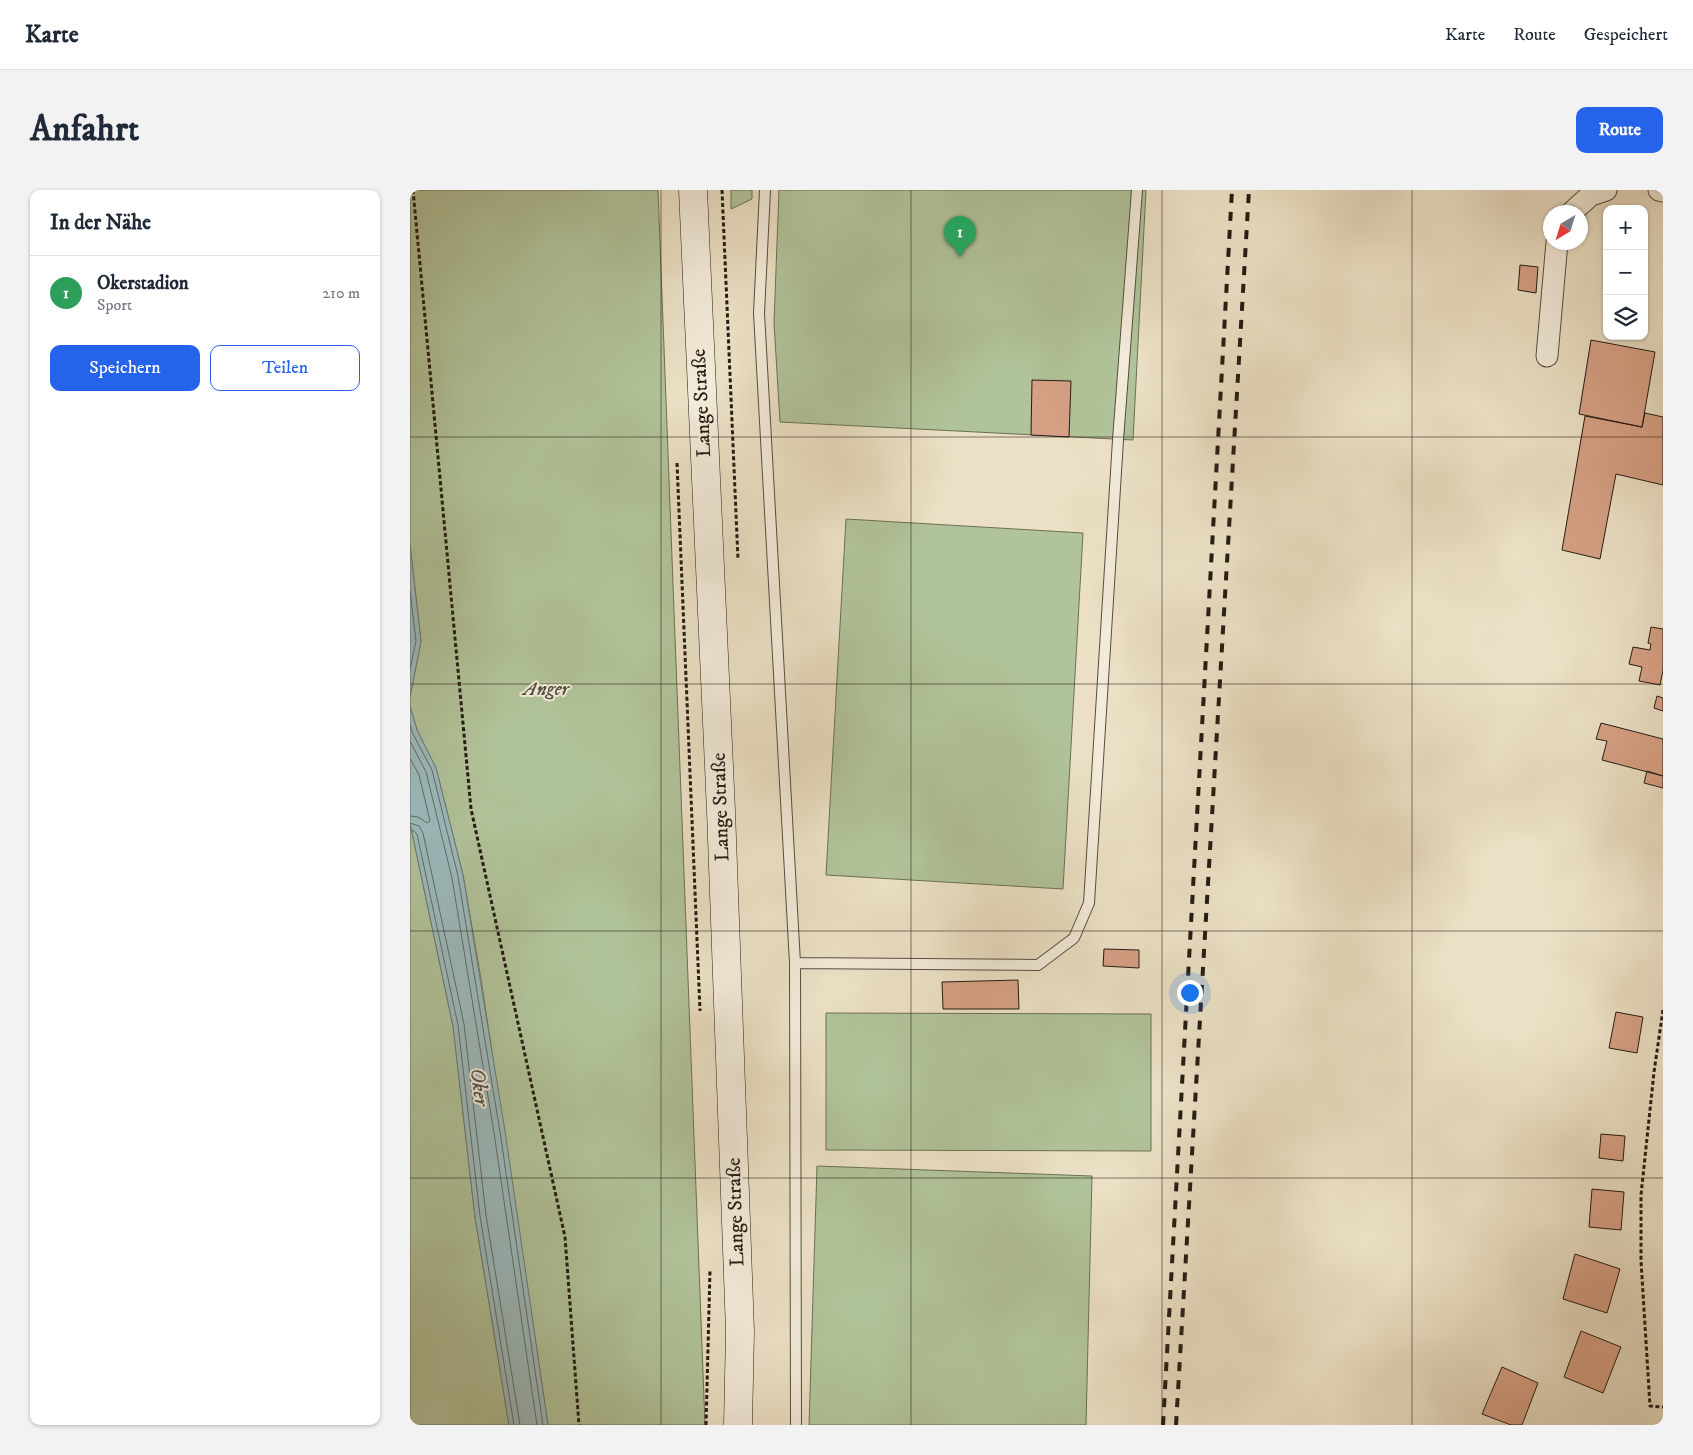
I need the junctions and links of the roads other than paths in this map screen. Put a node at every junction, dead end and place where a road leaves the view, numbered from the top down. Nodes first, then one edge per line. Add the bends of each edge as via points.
1 (693, 190) edge
2 (764, 190) edge
3 (1137, 190) edge
4 (1606, 190) edge
5 (1659, 190) edge
6 (1663, 190) edge
7 (1580, 205) edge
8 (1555, 250) edge
9 (1547, 356) dead end
10 (795, 964) junction
11 (738, 1425) edge
12 (796, 1425) edge

1 - 11 street, Lange Straße via 722,830 740,1331
2 - 10 lane via 759,312
3 - 10 lane via 1089,903 1074,938 1038,965
4 - 7 street via 1592,195
5 - 6 street
8 - 9 street
10 - 12 lane

